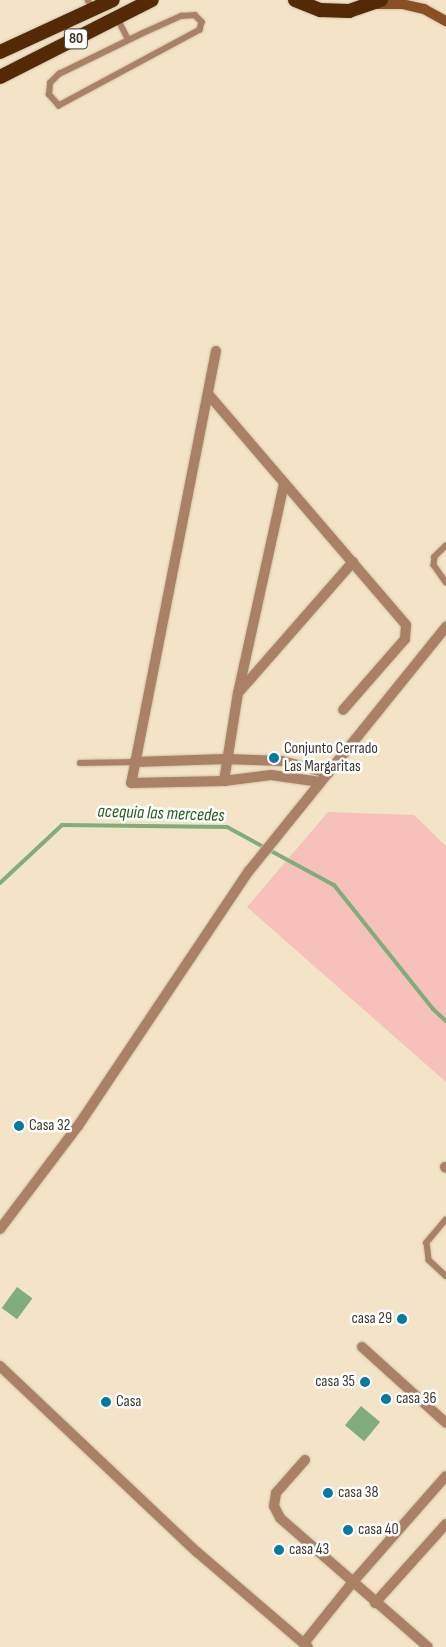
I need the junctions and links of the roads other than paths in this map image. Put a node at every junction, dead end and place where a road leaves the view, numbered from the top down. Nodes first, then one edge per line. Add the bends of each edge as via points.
1 (113, 0) edge
2 (152, 0) edge
3 (295, 0) edge
4 (379, 2) edge
5 (90, 5) edge
6 (118, 18) junction
7 (446, 21) edge
8 (128, 40) junction
9 (0, 52) edge
10 (0, 77) edge
11 (216, 351) dead end
12 (209, 395) junction
13 (284, 484) junction
14 (446, 546) edge
15 (353, 562) junction
16 (446, 582) edge
17 (446, 627) edge
18 (238, 693) junction
19 (343, 710) dead end
20 (226, 759) junction
21 (134, 762) junction
22 (80, 763) dead end
23 (328, 773) junction
24 (224, 781) junction
25 (321, 782) junction
26 (446, 1220) edge
27 (0, 1229) edge
28 (446, 1276) edge
29 (362, 1347) dead end
30 (0, 1366) edge
31 (446, 1423) edge
32 (305, 1460) dead end
33 (446, 1476) edge
34 (445, 1528) edge
35 (352, 1583) junction
36 (375, 1603) junction
37 (306, 1645) edge
38 (428, 1647) edge

1 - 5 highway, 80
2 - 6 highway, 80
3 - 4 highway via 320,10 349,11
4 - 7 main road via 424,10
5 - 9 highway, 80
6 - 8 lane
6 - 10 highway, 80
8 - 8 lane via 59,74 50,83 49,95 54,102 59,106 200,30 202,22 195,15 181,16
11 - 12 street
12 - 13 street
12 - 21 street
13 - 15 street
13 - 18 street
14 - 16 lane via 435,557 434,565
15 - 18 street
15 - 19 street via 406,625 407,632 405,639
17 - 23 street
18 - 20 street
20 - 21 street
20 - 23 street via 288,762
20 - 24 street
21 - 22 lane
21 - 24 street via 131,783
23 - 25 street
24 - 25 street via 271,775
25 - 27 street via 249,871 78,1126
26 - 28 lane via 427,1243 429,1260
29 - 31 street
30 - 37 street via 197,1552
32 - 35 street via 276,1493 274,1506 280,1518
33 - 35 street
34 - 36 street
35 - 36 street
35 - 37 street
36 - 38 street

